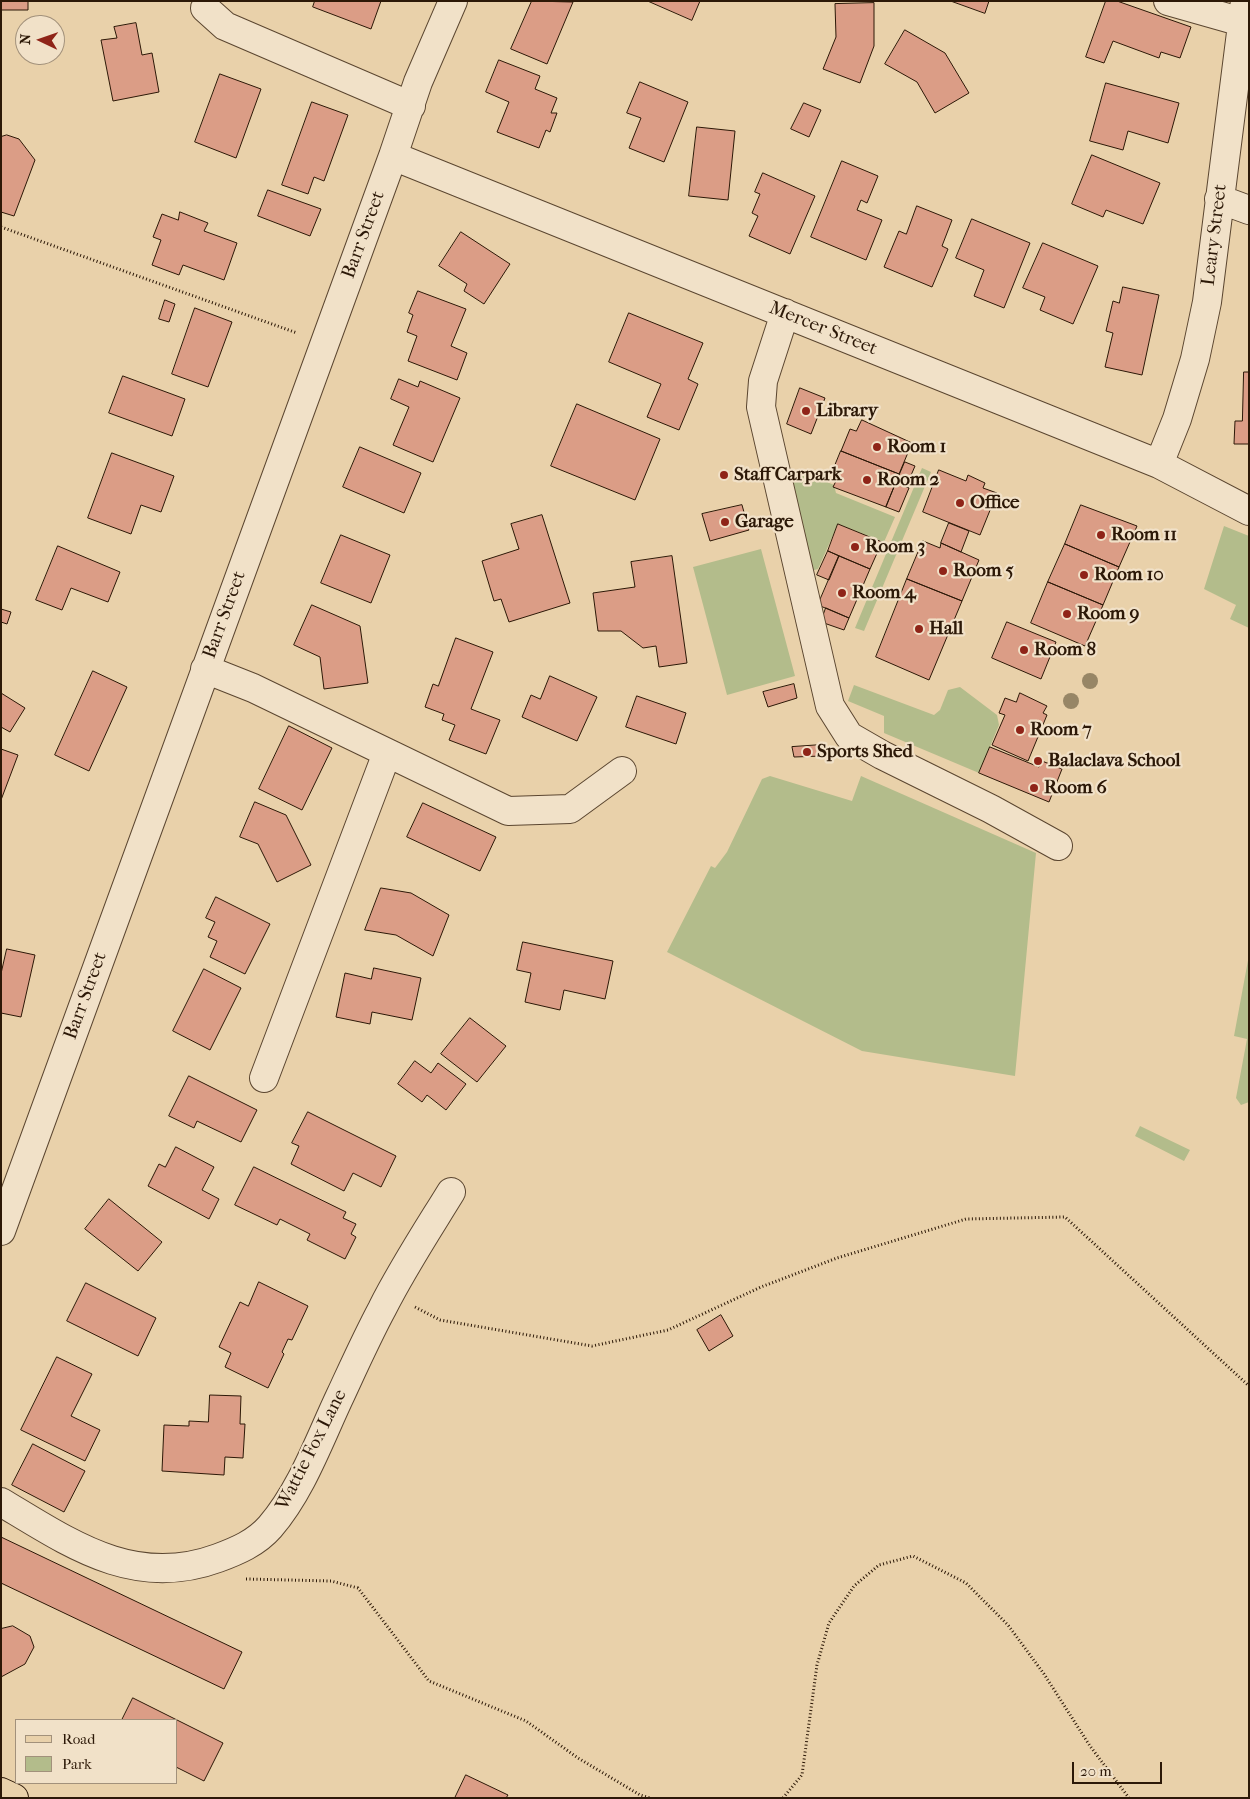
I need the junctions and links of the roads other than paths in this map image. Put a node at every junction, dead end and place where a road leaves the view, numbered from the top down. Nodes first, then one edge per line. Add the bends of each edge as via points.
1 (453, 1) edge
2 (1168, 1) edge
3 (205, 8) dead end
4 (1244, 12) edge
5 (410, 106) junction
6 (394, 156) junction
7 (1219, 200) junction
8 (1249, 210) edge
9 (785, 313) junction
10 (1159, 464) junction
11 (1249, 511) edge
12 (205, 669) junction
13 (386, 753) junction
14 (622, 771) dead end
15 (1058, 846) dead end
16 (264, 1078) dead end
17 (451, 1192) dead end
18 (1, 1231) edge
19 (1, 1502) edge
20 (1, 1792) edge
21 (14, 1798) edge

1 - 5 street, Barr Street
2 - 4 street
3 - 5 street via 225,26
4 - 7 street, Leary Street
5 - 6 street, Barr Street
6 - 9 street, Mercer Street
6 - 12 street, Barr Street
7 - 8 street
7 - 10 street, Leary Street via 1207,302 1195,359
9 - 10 street, Mercer Street
9 - 15 street via 763,381 761,407 830,706 849,736
10 - 11 street, Mercer Street
12 - 13 street via 253,688
12 - 18 street, Barr Street
13 - 14 street via 508,811 570,809
13 - 16 street
17 - 19 street, Wattie Fox Lane via 390,1294 295,1489 270,1527 257,1539 209,1561 171,1568 120,1564 62,1538
20 - 21 main road

